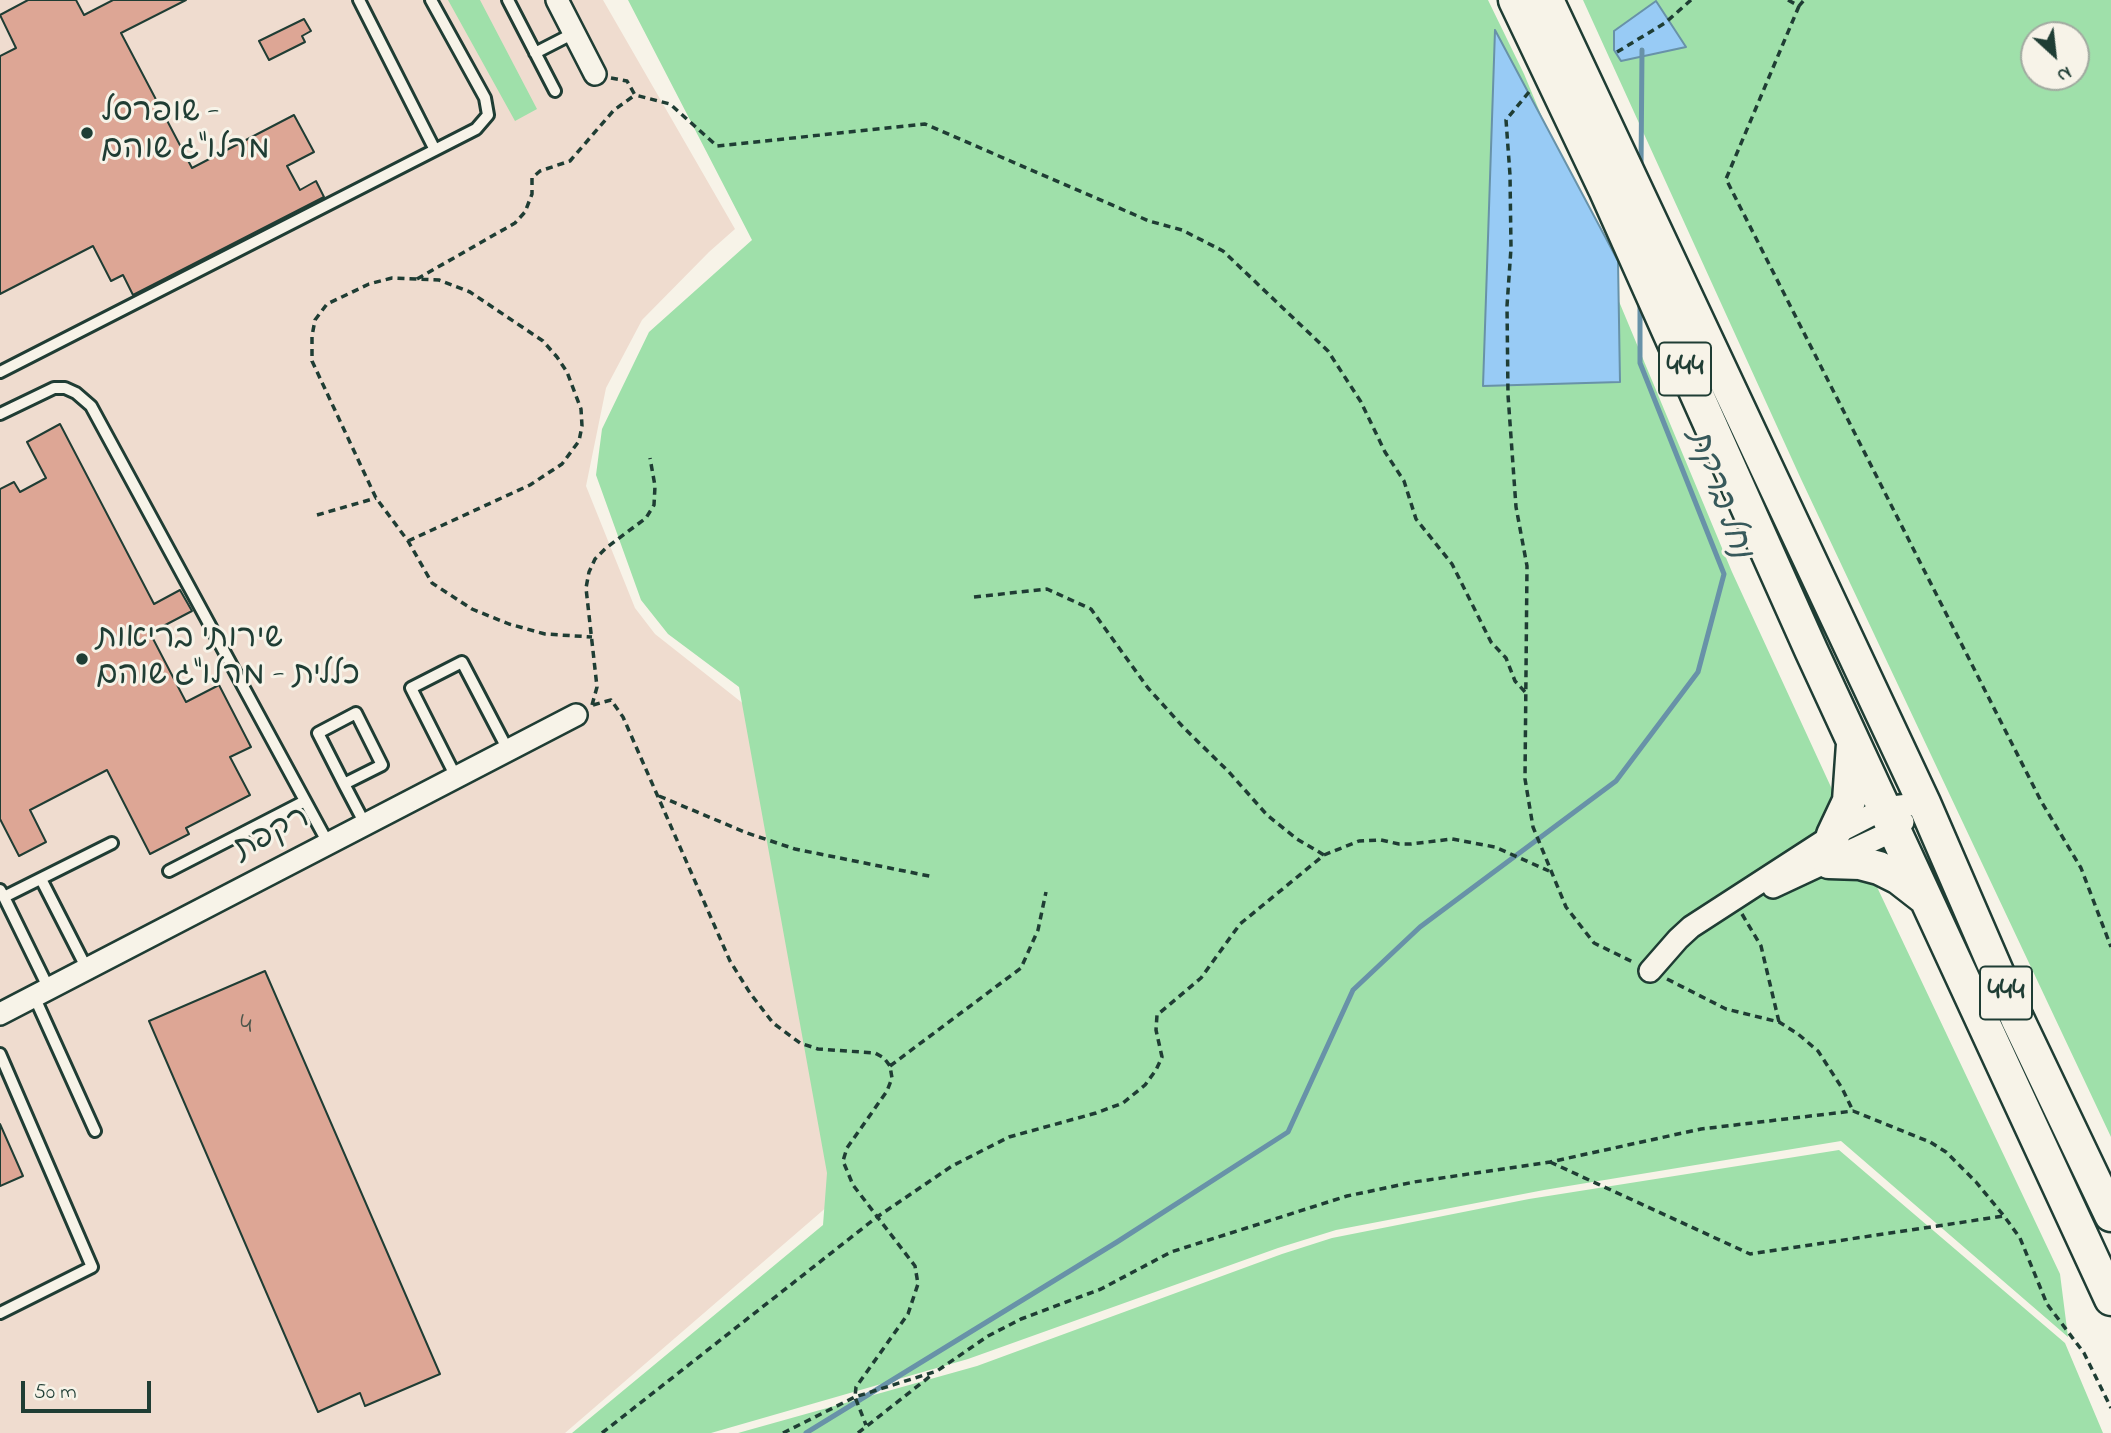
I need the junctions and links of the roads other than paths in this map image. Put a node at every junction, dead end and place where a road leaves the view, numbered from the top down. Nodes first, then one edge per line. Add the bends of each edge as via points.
1 (359, 0) edge
2 (431, 0) edge
3 (508, 0) edge
4 (556, 0) edge
5 (1515, 0) edge
6 (1547, 0) edge
7 (574, 33) junction
8 (535, 53) junction
9 (595, 74) road end
10 (555, 91) dead end
11 (435, 150) junction
12 (0, 372) edge
13 (0, 414) edge
14 (584, 710) road end
15 (1853, 740) junction
16 (508, 750) junction
17 (456, 777) junction
18 (344, 784) junction
19 (305, 801) junction
20 (1924, 803) junction
21 (1890, 819) junction
22 (365, 824) junction
23 (112, 843) dead end
24 (328, 844) junction
25 (1831, 849) junction
26 (169, 871) dead end
27 (41, 879) junction
28 (2, 893) edge
29 (1927, 900) junction
30 (1710, 914) junction
31 (87, 969) junction
32 (1650, 971) road end
33 (41, 993) junction
34 (0, 1014) edge
35 (0, 1054) edge
36 (95, 1131) dead end
37 (2111, 1215) edge
38 (2111, 1298) edge
39 (0, 1313) edge

1 - 11 lane
2 - 11 lane via 485,98 488,115 476,129
3 - 8 lane
4 - 7 street
5 - 15 main road, 444
6 - 20 main road, 444
7 - 8 lane
7 - 9 street
8 - 10 lane
11 - 12 lane
13 - 19 lane via 54,388 76,393 91,406
14 - 16 street, רקפת
15 - 21 main road, 444
15 - 25 main road via 1849,801
16 - 17 street, רקפת
16 - 17 lane via 462,662 411,688
17 - 22 street, רקפת
18 - 18 lane via 318,733 356,713 382,765
18 - 22 lane
19 - 24 lane
19 - 26 lane
20 - 21 street
20 - 37 main road, 444 via 2017,1018
21 - 25 street
21 - 29 main road, 444
22 - 24 street, רקפת
23 - 27 lane
24 - 31 street, רקפת
25 - 29 main road via 1899,878
25 - 30 street
25 - 30 street
27 - 28 lane
27 - 31 lane
28 - 33 lane
29 - 38 main road, 444
30 - 32 street via 1678,939
31 - 33 street, רקפת
33 - 34 street, רקפת
33 - 36 lane
35 - 39 lane via 92,1267

